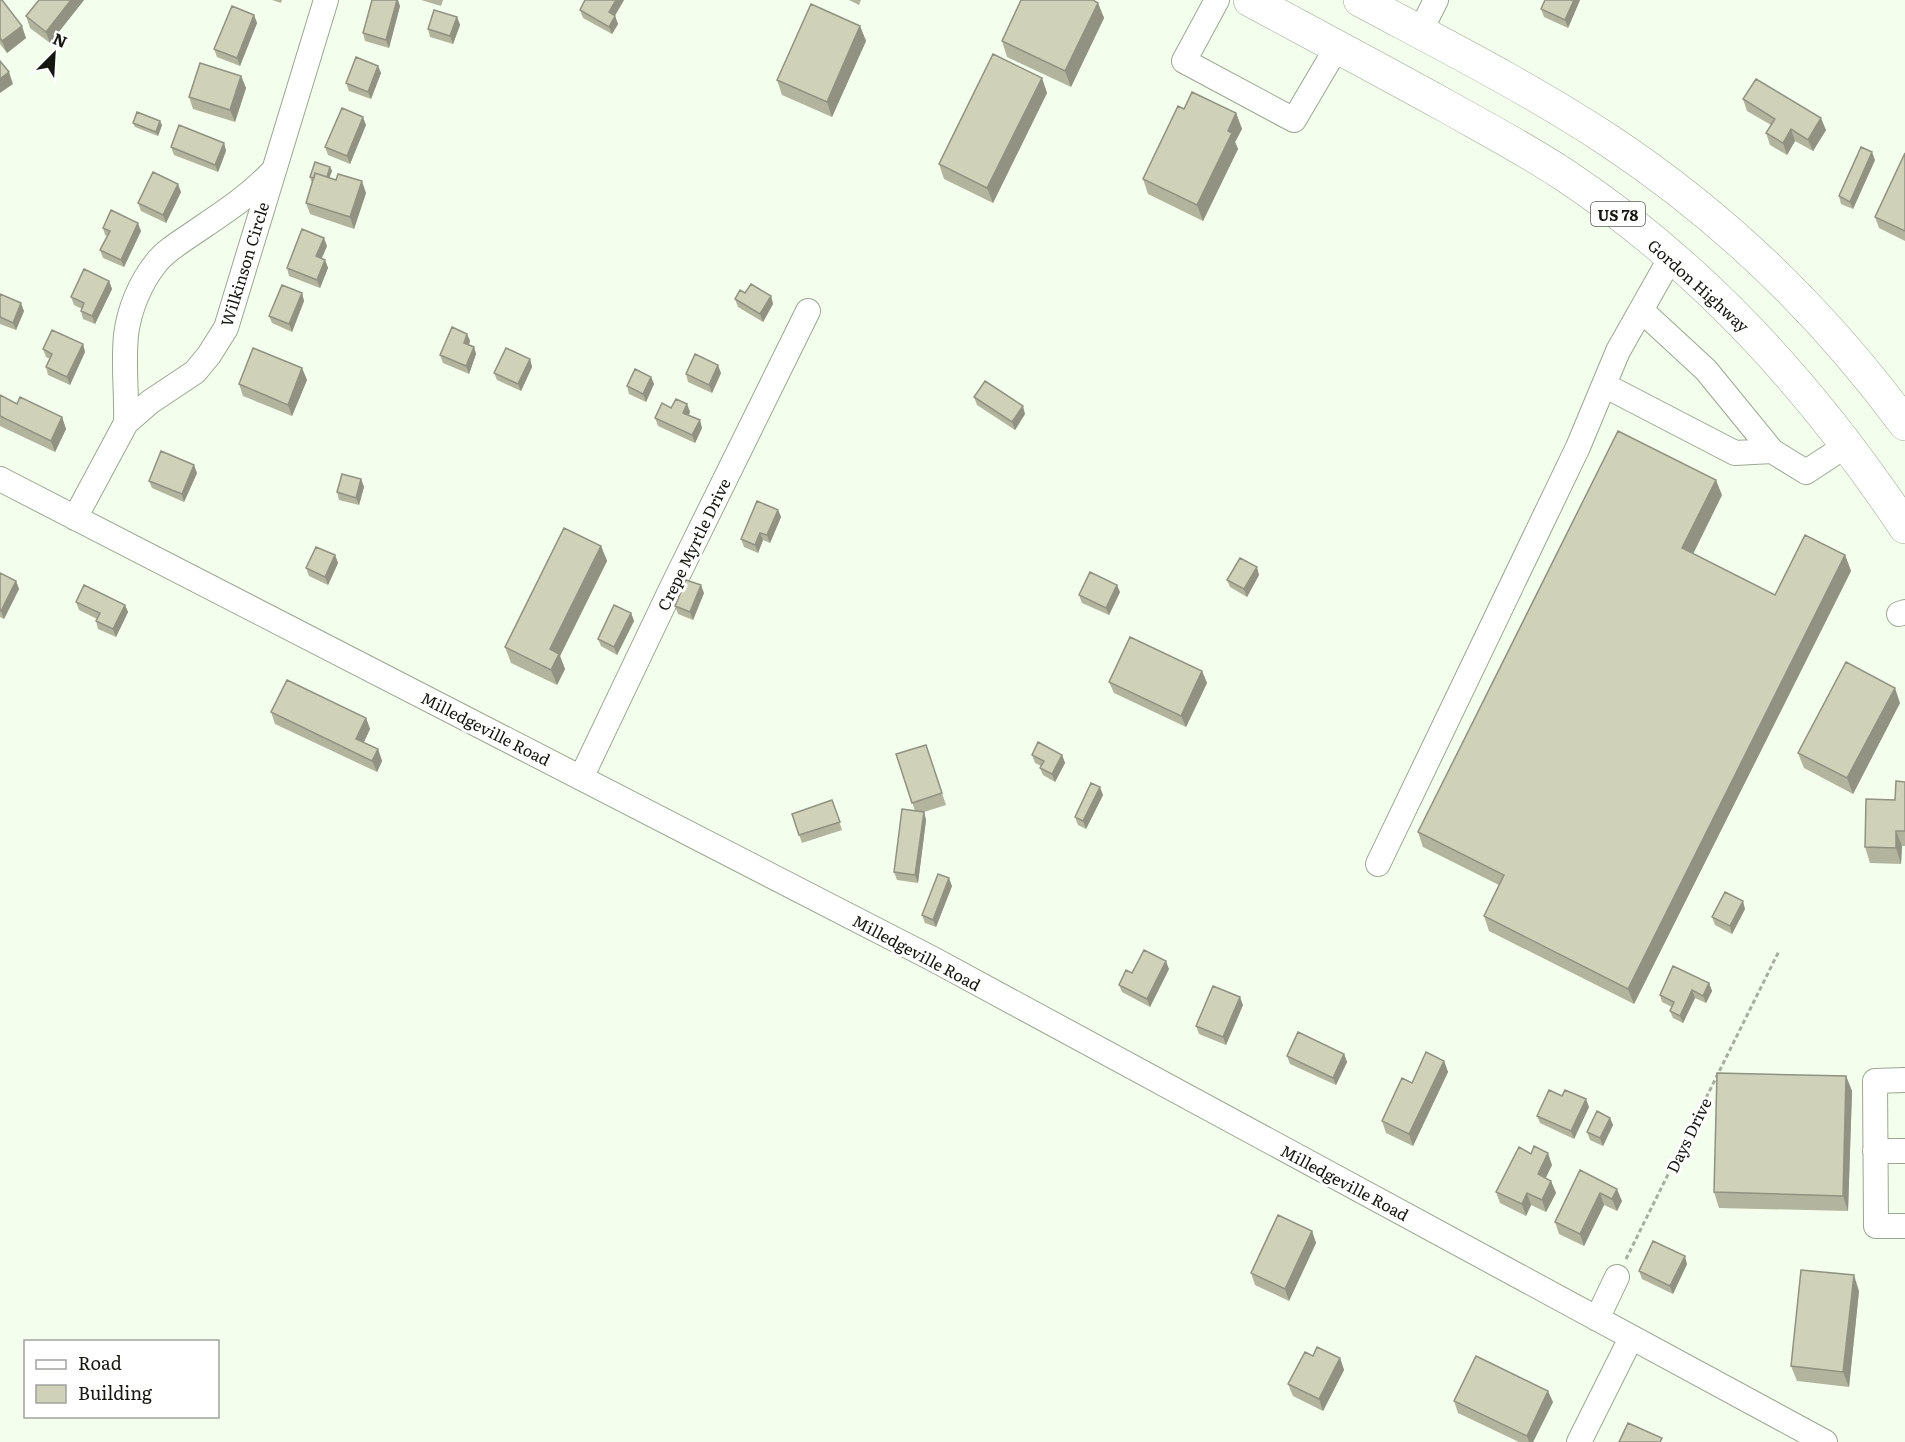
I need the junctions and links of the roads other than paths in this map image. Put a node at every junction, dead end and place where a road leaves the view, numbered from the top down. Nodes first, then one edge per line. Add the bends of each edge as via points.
1 (326, 0) edge
2 (1216, 0) edge
3 (1250, 0) edge
4 (1360, 0) edge
5 (1436, 0) edge
6 (1420, 32) junction
7 (1337, 47) junction
8 (273, 171) junction
9 (1671, 257) junction
10 (1641, 310) junction
11 (808, 311) dead end
12 (1604, 385) junction
13 (126, 423) junction
14 (1905, 424) edge
15 (1847, 445) junction
16 (1772, 450) junction
17 (0, 479) edge
18 (75, 518) junction
19 (1905, 527) edge
20 (581, 778) junction
21 (1378, 864) dead end
22 (1905, 1080) edge
23 (1875, 1151) junction
24 (1905, 1151) edge
25 (1905, 1226) edge
26 (1617, 1277) road end
27 (1597, 1319) junction
28 (1631, 1338) junction
29 (1579, 1442) edge
30 (1825, 1442) edge

1 - 8 street, Wilkinson Circle
2 - 7 street via 1184,61 1294,120
3 - 7 highway, Gordon Highway / US 78
4 - 6 highway
5 - 6 street
6 - 14 highway via 1554,106 1708,214 1802,301
7 - 9 highway, Gordon Highway / US 78 via 1564,174
8 - 13 street, Wilkinson Circle via 226,328 195,372
8 - 13 street, Wilkinson Circle via 253,192 155,264 129,318 124,362
9 - 10 street
9 - 15 highway, Gordon Highway / US 78 via 1758,339
10 - 12 street
10 - 16 street via 1706,370
11 - 20 street, Crepe Myrtle Drive
12 - 16 street via 1735,453
12 - 21 street
13 - 18 street, Wilkinson Circle
15 - 16 street via 1806,472
15 - 19 highway, Gordon Highway / US 78
17 - 18 street, Milledgeville Road
18 - 20 street, Milledgeville Road
20 - 27 street, Milledgeville Road via 933,959
22 - 23 street via 1875,1081
23 - 24 street
23 - 25 street via 1876,1226
26 - 27 street
27 - 28 street, Milledgeville Road
28 - 29 street
28 - 30 street, Milledgeville Road

